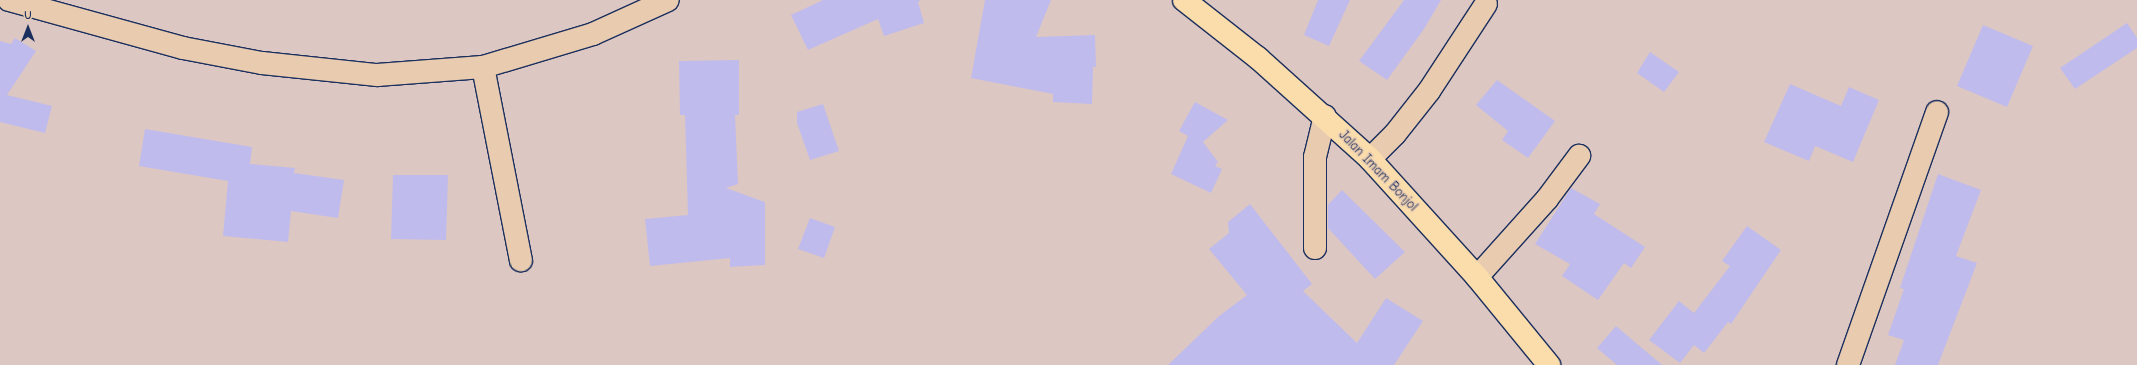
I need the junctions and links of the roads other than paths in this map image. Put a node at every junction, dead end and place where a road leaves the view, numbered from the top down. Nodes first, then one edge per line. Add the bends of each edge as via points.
1 (9, 0) edge
2 (668, 0) edge
3 (1184, 0) edge
4 (1486, 4) dead end
5 (483, 67) junction
6 (1937, 112) dead end
7 (1325, 116) junction
8 (1578, 156) dead end
9 (1370, 159) junction
10 (1314, 248) dead end
11 (521, 260) dead end
12 (1477, 277) junction
13 (1549, 365) edge
14 (1848, 365) edge

1 - 5 street via 182,48 262,63 376,75
2 - 5 street via 593,34
3 - 7 main road, Jalan Imam Bonjol via 1213,20
4 - 9 street via 1429,91 1395,134
5 - 11 street
6 - 14 street
7 - 9 main road, Jalan Imam Bonjol
7 - 10 street via 1315,157
8 - 12 street via 1547,199
9 - 12 main road, Jalan Imam Bonjol
12 - 13 main road, Jalan Imam Bonjol

